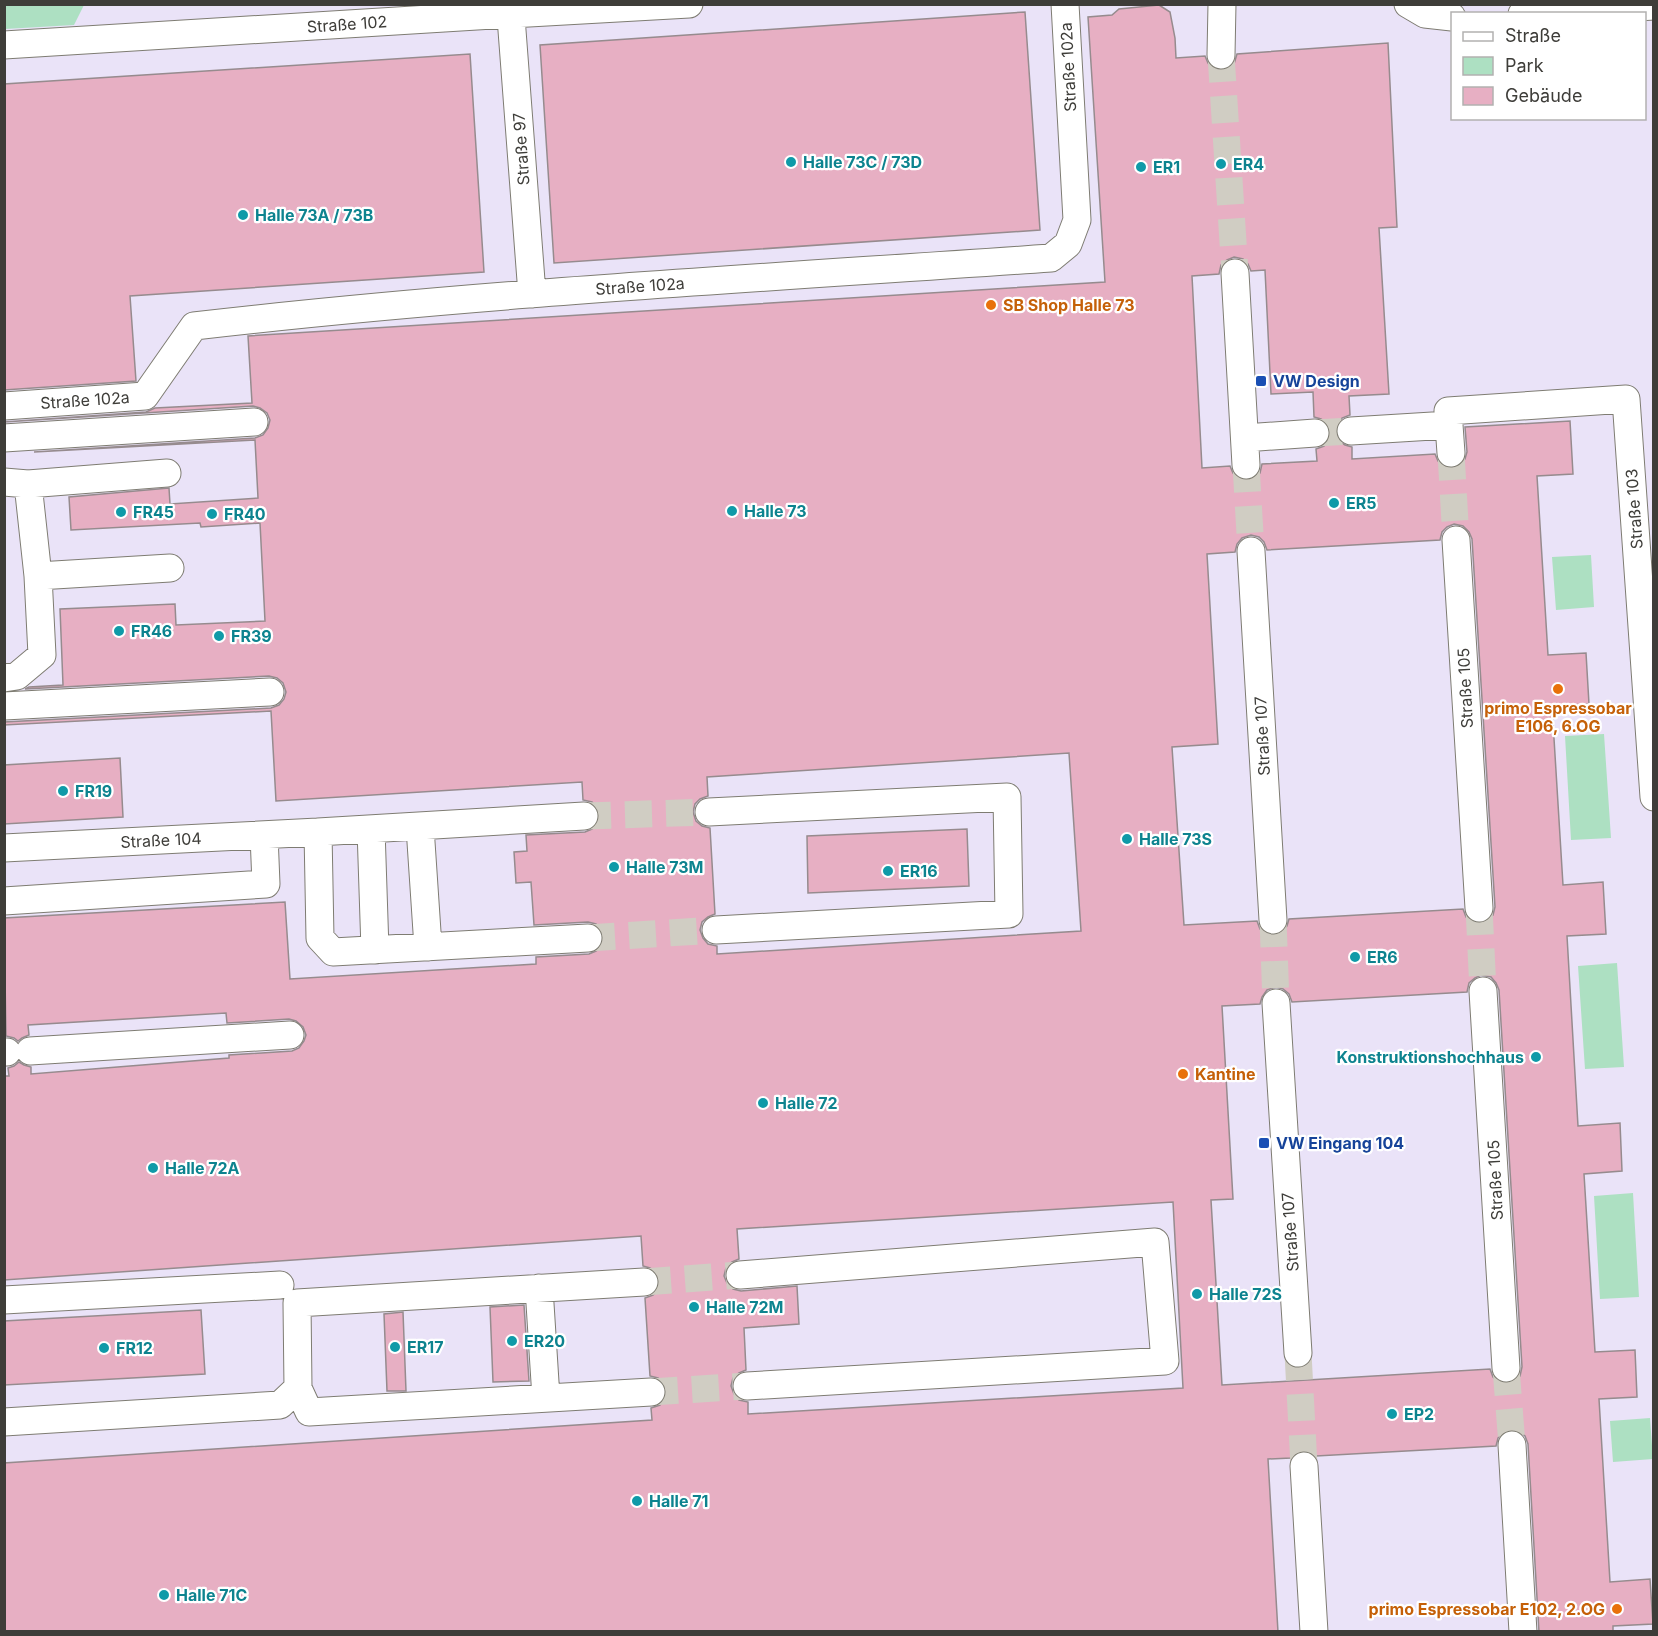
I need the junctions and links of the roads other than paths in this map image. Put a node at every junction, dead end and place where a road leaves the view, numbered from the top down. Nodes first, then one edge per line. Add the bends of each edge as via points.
1 (689, 4) edge
2 (1065, 4) edge
3 (1222, 4) edge
4 (1653, 6) edge
5 (511, 9) edge
6 (1417, 9) edge
7 (1555, 12) edge
8 (1451, 17) edge
9 (4, 45) edge
10 (1221, 55) tunnel mouth
11 (1235, 273) tunnel mouth
12 (532, 294) junction
13 (4, 406) edge
14 (1448, 418) junction
15 (254, 422) dead end
16 (1351, 431) tunnel mouth
17 (1315, 433) tunnel mouth
18 (4, 438) edge
19 (1245, 438) junction
20 (1451, 453) tunnel mouth
21 (1246, 465) tunnel mouth
22 (1642, 468) edge
23 (167, 472) dead end
24 (16, 483) edge
25 (1456, 540) tunnel mouth
26 (1251, 551) tunnel mouth
27 (170, 568) dead end
28 (38, 576) junction
29 (4, 678) edge
30 (270, 692) dead end
31 (4, 706) edge
32 (1653, 797) edge
33 (709, 812) tunnel mouth
34 (584, 816) tunnel mouth
35 (420, 827) junction
36 (371, 830) junction
37 (318, 832) junction
38 (264, 835) junction
39 (4, 848) edge
40 (4, 901) edge
41 (1479, 909) tunnel mouth
42 (1273, 920) tunnel mouth
43 (716, 930) tunnel mouth
44 (588, 939) tunnel mouth
45 (428, 947) junction
46 (375, 950) junction
47 (1483, 991) tunnel mouth
48 (1276, 1003) tunnel mouth
49 (290, 1035) dead end
50 (14, 1052) edge
51 (740, 1275) tunnel mouth
52 (644, 1282) tunnel mouth
53 (280, 1285) dead end
54 (539, 1288) junction
55 (4, 1300) edge
56 (1298, 1353) tunnel mouth
57 (1506, 1368) tunnel mouth
58 (747, 1386) tunnel mouth
59 (298, 1388) junction
60 (651, 1392) tunnel mouth
61 (546, 1398) junction
62 (4, 1422) edge
63 (1512, 1445) tunnel mouth
64 (1304, 1466) tunnel mouth
65 (1314, 1632) edge
66 (1523, 1632) edge

1 - 5 street, Straße 102
2 - 12 street, Straße 102a via 1077,220 1068,244 1051,258
3 - 10 street
4 - 7 street
5 - 9 street, Straße 102
5 - 12 street, Straße 97
6 - 8 street
11 - 19 street
12 - 13 street, Straße 102a via 319,311 194,326 146,396
14 - 16 street
14 - 20 street
14 - 22 street, Straße 103 via 1626,399
15 - 18 street
17 - 19 street
19 - 21 street
22 - 32 street, Straße 103
23 - 24 street
24 - 28 street
25 - 41 street, Straße 105
26 - 42 street, Straße 107
27 - 28 street
28 - 29 street via 42,655 17,676
30 - 31 street
33 - 43 street via 1007,797 1009,914
34 - 35 street, Straße 104
35 - 36 street, Straße 104
35 - 45 street
36 - 37 street, Straße 104
36 - 46 street
37 - 38 street, Straße 104
37 - 46 street via 320,938 333,952
38 - 39 street, Straße 104
38 - 40 street via 266,884
44 - 45 street
45 - 46 street
47 - 57 street, Straße 105
48 - 56 street, Straße 107
49 - 50 street
51 - 58 street via 1155,1242 1165,1361
52 - 54 street
53 - 55 street
54 - 59 street via 297,1303
54 - 61 street
59 - 61 street via 309,1412
59 - 62 street via 280,1404
60 - 61 street
63 - 66 street
64 - 65 street

